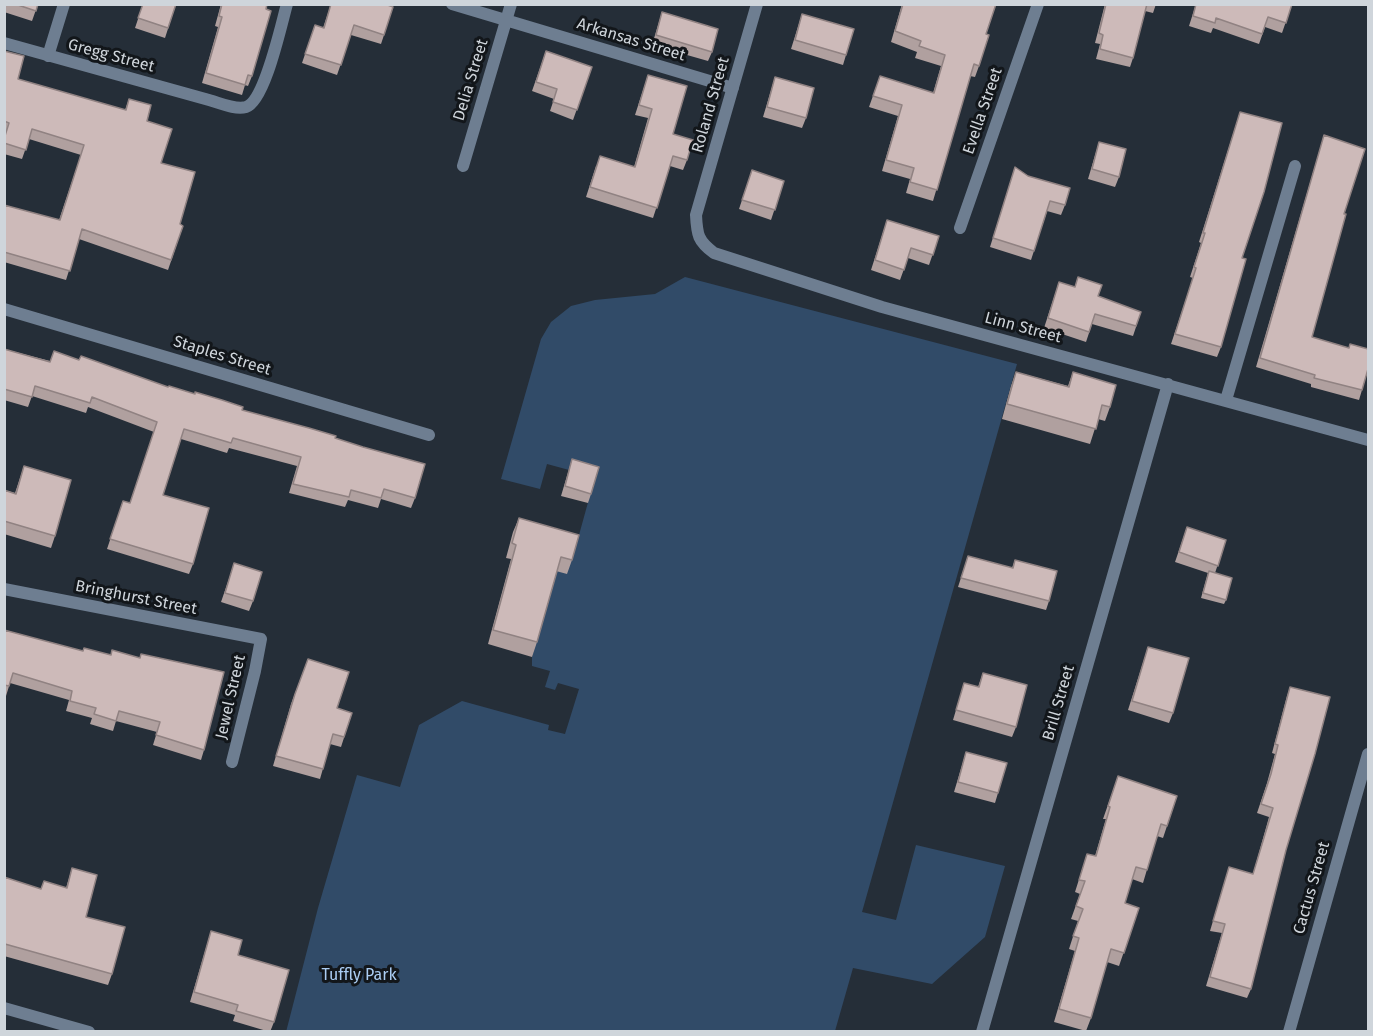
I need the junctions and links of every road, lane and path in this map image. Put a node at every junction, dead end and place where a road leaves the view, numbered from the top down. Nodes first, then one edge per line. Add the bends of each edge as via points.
1 (64, 4) edge
2 (287, 4) edge
3 (452, 4) edge
4 (511, 4) edge
5 (757, 4) edge
6 (1038, 4) edge
7 (506, 20) junction
8 (4, 43) edge
9 (48, 56) junction
10 (733, 87) junction
11 (463, 166) dead end
12 (1295, 166) dead end
13 (696, 215) joint
14 (960, 228) dead end
15 (4, 309) edge
16 (1168, 384) junction
17 (1226, 400) junction
18 (429, 435) dead end
19 (1368, 440) edge
20 (4, 588) edge
21 (261, 639) joint
22 (1368, 754) edge
23 (232, 762) dead end
24 (4, 1008) edge
25 (89, 1032) edge
26 (982, 1032) edge
27 (1289, 1032) edge

1 - 9 street
2 - 9 street, Gregg Street via 263,88 253,104 238,108
3 - 7 street, Arkansas Street
4 - 7 street, Delia Street
5 - 10 street, Roland Street
6 - 14 street, Evella Street
7 - 10 street, Arkansas Street
7 - 11 street, Delia Street
8 - 9 street, Gregg Street
10 - 13 street, Roland Street
12 - 17 street
13 - 16 street, Linn Street via 702,244 714,253 882,307
15 - 18 street, Staples Street
16 - 17 street, Linn Street
16 - 26 street, Brill Street
17 - 19 street, Linn Street
20 - 21 street, Bringhurst Street
21 - 23 street, Jewel Street
22 - 27 street, Cactus Street
24 - 25 street

